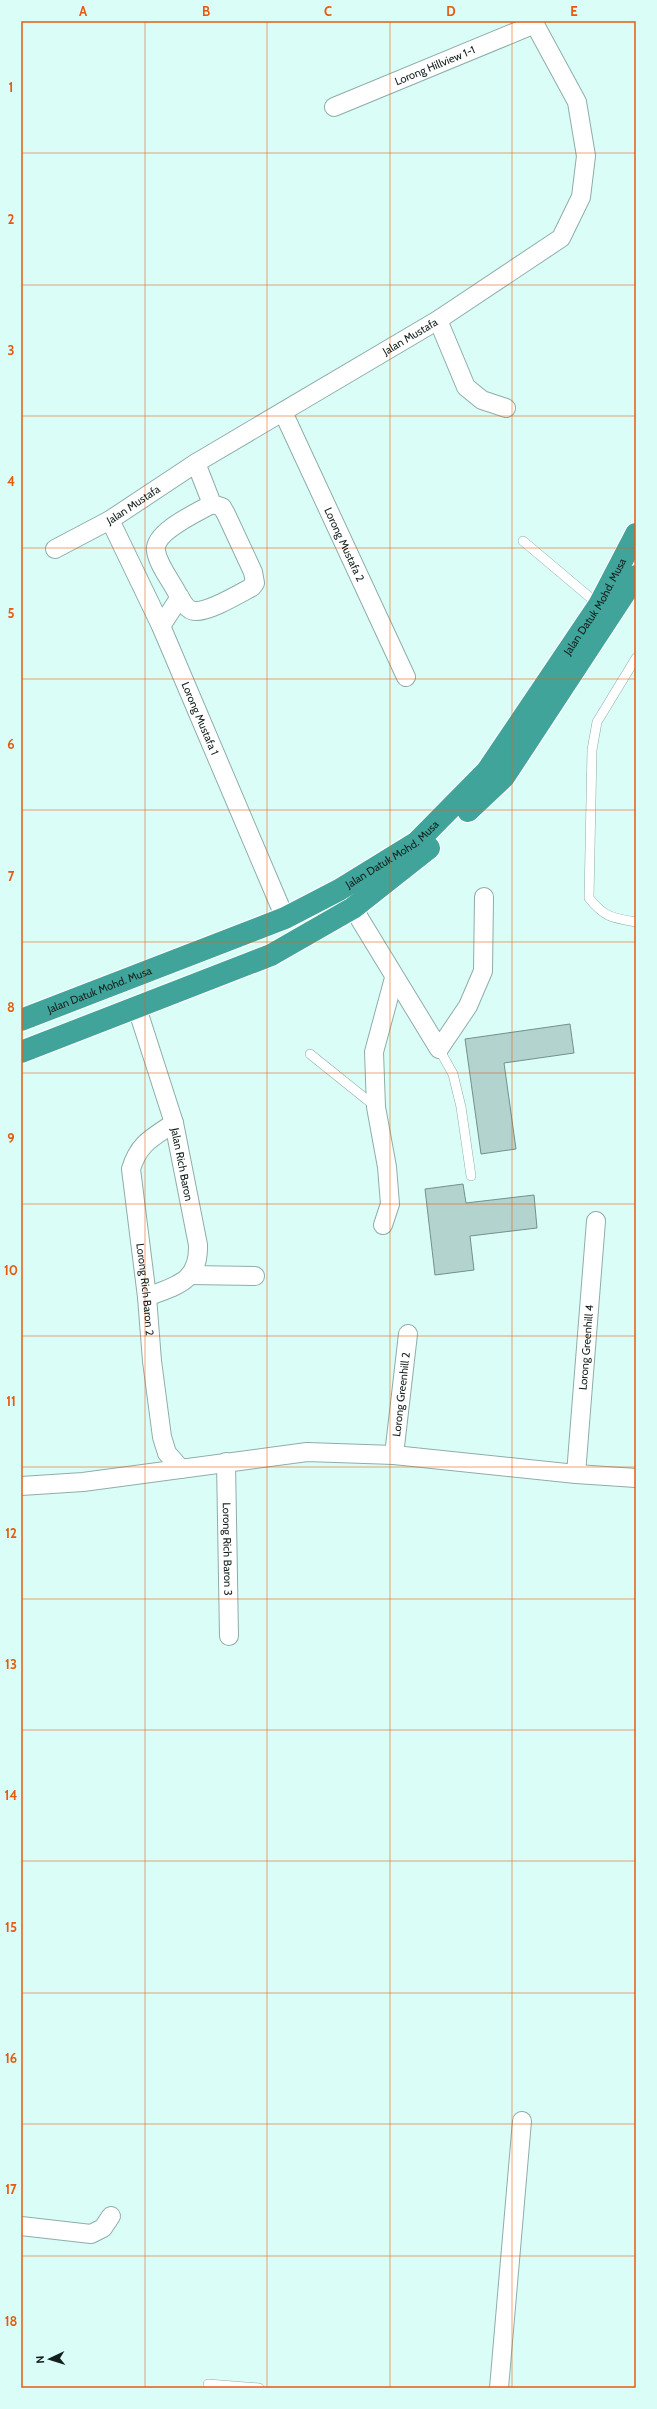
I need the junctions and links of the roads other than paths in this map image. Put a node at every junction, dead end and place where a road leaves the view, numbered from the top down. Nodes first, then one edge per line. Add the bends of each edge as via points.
1 (534, 23) edge
2 (334, 107) dead end
3 (438, 320) junction
4 (506, 408) dead end
5 (283, 412) junction
6 (196, 463) junction
7 (212, 504) junction
8 (110, 520) junction
9 (636, 534) edge
10 (523, 541) dead end
11 (55, 549) dead end
12 (636, 576) edge
13 (180, 597) junction
14 (599, 605) junction
15 (161, 626) junction
16 (636, 658) edge
17 (406, 677) dead end
18 (484, 897) dead end
19 (353, 908) junction
20 (286, 918) junction
21 (636, 922) edge
22 (394, 978) junction
23 (104, 990) junction
24 (137, 1008) junction
25 (21, 1020) edge
26 (439, 1049) junction
27 (21, 1052) edge
28 (310, 1054) dead end
29 (376, 1107) junction
30 (174, 1124) junction
31 (471, 1176) dead end
32 (596, 1221) dead end
33 (383, 1225) dead end
34 (190, 1275) junction
35 (255, 1276) dead end
36 (148, 1297) junction
37 (408, 1334) dead end
38 (394, 1455) junction
39 (226, 1462) junction
40 (181, 1469) junction
41 (576, 1474) junction
42 (636, 1478) edge
43 (21, 1486) edge
44 (229, 1636) dead end
45 (522, 2121) dead end
46 (111, 2216) dead end
47 (21, 2226) edge
48 (208, 2384) dead end
49 (259, 2388) edge
50 (499, 2388) edge

1 - 2 street, Lorong Hillview 1-1
1 - 3 street, Jalan Mustafa via 577,102 586,156 581,197 561,238
3 - 4 street via 466,386 482,400
3 - 5 street, Jalan Mustafa
5 - 6 street, Jalan Mustafa
5 - 17 street, Lorong Mustafa 2
6 - 7 street
6 - 8 street, Jalan Mustafa
7 - 13 street via 166,532 157,544 158,558
7 - 13 street via 222,508 226,514 253,572 255,583 252,587 205,609 195,611
8 - 11 street, Jalan Mustafa
8 - 15 street, Lorong Mustafa 1
9 - 14 highway, Jalan Datuk Mohd. Musa
10 - 14 lane
12 - 19 highway, Jalan Datuk Mohd. Musa via 504,777 425,852
13 - 15 street
14 - 20 highway, Jalan Datuk Mohd. Musa via 487,771 417,842 339,890
15 - 20 street, Lorong Mustafa 1
16 - 21 lane via 597,722 592,750 589,898 600,912
18 - 26 street via 483,971 468,1006
19 - 22 street
19 - 24 highway, Jalan Datuk Mohd. Musa via 271,955
20 - 23 highway, Jalan Datuk Mohd. Musa
22 - 26 street
22 - 29 street via 374,1052
23 - 24 highway via 126,995
23 - 25 highway, Jalan Datuk Mohd. Musa
24 - 27 highway, Jalan Datuk Mohd. Musa
24 - 30 street, Jalan Rich Baron
26 - 31 lane via 453,1074 461,1107
28 - 29 lane
29 - 33 street via 387,1167 390,1204
30 - 34 street, Jalan Rich Baron via 198,1245 199,1260
30 - 36 street, Lorong Rich Baron 2 via 144,1142 131,1169
32 - 41 street, Lorong Greenhill 4
34 - 35 street
34 - 36 street, Jalan Rich Baron via 172,1287
36 - 40 street, Lorong Rich Baron 2 via 152,1361 162,1437 167,1453
37 - 38 street, Lorong Greenhill 2
38 - 39 street via 307,1452
38 - 41 street
39 - 40 street
39 - 44 street, Lorong Rich Baron 3
40 - 43 street via 83,1482
41 - 42 street
45 - 50 street
46 - 47 street via 103,2228 91,2234
48 - 49 lane

